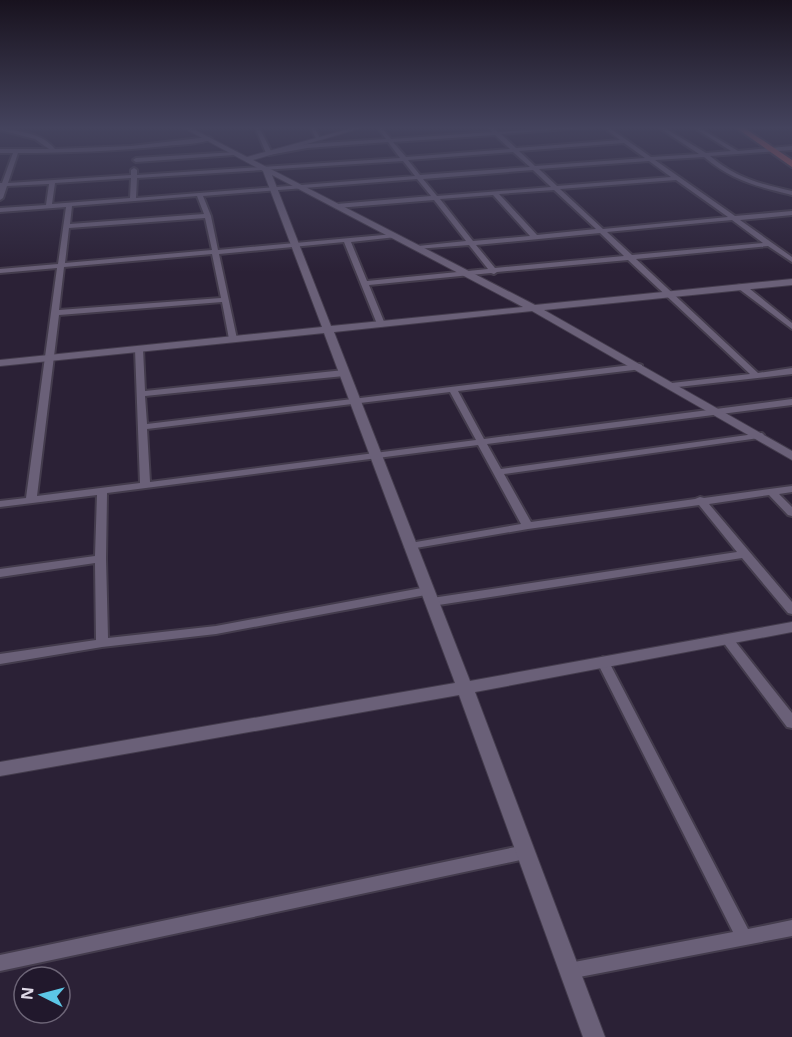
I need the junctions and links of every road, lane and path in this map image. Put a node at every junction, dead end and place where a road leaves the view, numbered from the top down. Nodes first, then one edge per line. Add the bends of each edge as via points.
1 (157, 175) edge
2 (269, 175) edge
3 (280, 175) edge
4 (439, 175) edge
5 (541, 175) edge
6 (673, 175) edge
7 (735, 175) edge
8 (133, 177) junction
9 (418, 177) junction
10 (677, 178) junction
11 (52, 182) junction
12 (2, 185) edge
13 (299, 186) junction
14 (274, 188) junction
15 (555, 189) junction
16 (792, 193) edge
17 (199, 194) junction
18 (495, 194) junction
19 (0, 198) edge
20 (435, 198) junction
21 (133, 199) junction
22 (69, 205) junction
23 (49, 206) junction
24 (337, 206) junction
25 (0, 210) edge
26 (792, 213) edge
27 (208, 216) junction
28 (734, 219) junction
29 (66, 226) junction
30 (602, 231) junction
31 (394, 236) junction
32 (536, 237) junction
33 (347, 241) junction
34 (472, 243) junction
35 (770, 244) junction
36 (295, 245) junction
37 (418, 248) junction
38 (215, 252) junction
39 (632, 259) junction
40 (792, 260) edge
41 (61, 266) junction
42 (0, 271) edge
43 (494, 272) junction
44 (468, 275) junction
45 (792, 282) edge
46 (365, 283) junction
47 (742, 287) junction
48 (669, 294) junction
49 (225, 300) junction
50 (533, 308) junction
51 (55, 313) junction
52 (381, 324) junction
53 (792, 327) edge
54 (327, 329) junction
55 (233, 339) junction
56 (139, 349) junction
57 (49, 358) junction
58 (0, 363) edge
59 (639, 367) junction
60 (792, 370) edge
61 (344, 373) junction
62 (756, 375) junction
63 (672, 386) junction
64 (452, 389) junction
65 (141, 394) junction
66 (355, 401) junction
67 (792, 402) edge
68 (714, 411) junction
69 (142, 427) junction
70 (759, 435) junction
71 (482, 441) junction
72 (376, 455) junction
73 (792, 456) edge
74 (500, 472) junction
75 (145, 485) junction
76 (792, 489) edge
77 (102, 491) junction
78 (772, 492) junction
79 (31, 500) junction
80 (700, 500) junction
81 (0, 504) edge
82 (792, 513) edge
83 (528, 526) junction
84 (410, 546) junction
85 (746, 554) junction
86 (100, 559) junction
87 (0, 573) edge
88 (430, 596) junction
89 (792, 610) edge
90 (792, 627) edge
91 (728, 639) junction
92 (102, 643) junction
93 (0, 659) edge
94 (603, 662) junction
95 (465, 688) junction
96 (792, 723) edge
97 (0, 769) edge
98 (525, 852) junction
99 (792, 928) edge
100 (744, 937) junction
101 (0, 963) edge
102 (570, 971) junction
103 (594, 1037) edge

1 - 8 street
2 - 14 street
3 - 13 street
4 - 9 street
5 - 15 street
6 - 10 street
7 - 16 street
8 - 11 street
8 - 21 street
9 - 13 street
9 - 20 street
10 - 15 street
10 - 28 street
11 - 12 street
11 - 23 street
12 - 19 street
13 - 14 street
13 - 24 street
14 - 17 street
14 - 36 street
15 - 18 street
15 - 30 street
17 - 21 street
17 - 27 street
18 - 20 street
18 - 32 street
20 - 24 street
20 - 34 street
21 - 22 street
22 - 23 street
22 - 29 street
23 - 25 street
24 - 31 street
26 - 28 street
27 - 29 street
27 - 38 street
28 - 30 street
28 - 35 street
29 - 41 street
30 - 32 street
30 - 39 street
31 - 33 street
31 - 37 street
32 - 34 street
33 - 36 street
33 - 46 street
34 - 37 street
34 - 43 street
35 - 39 street
35 - 40 street
36 - 38 street
36 - 54 street
37 - 44 street
38 - 41 street
38 - 49 street
39 - 43 street
39 - 48 street
41 - 42 street
41 - 51 street
43 - 44 street
44 - 46 street
44 - 50 street
45 - 47 street
46 - 52 street
47 - 48 street
47 - 53 street
48 - 50 street
48 - 62 street
49 - 51 street
49 - 55 street
50 - 52 street
50 - 59 street
51 - 57 street
52 - 54 street
54 - 55 street
54 - 61 street
55 - 56 street
56 - 57 street
56 - 65 street
57 - 58 street
57 - 79 street
59 - 63 street
59 - 64 street
60 - 62 street
61 - 65 street
61 - 66 street
62 - 63 street
63 - 68 street
64 - 66 street
64 - 71 street
65 - 69 street
66 - 69 street
66 - 72 street
67 - 68 street
68 - 70 street
68 - 71 street
69 - 75 street
70 - 73 street
70 - 74 street
71 - 72 street
71 - 74 street
72 - 75 street
72 - 84 street
74 - 83 street
75 - 77 street
76 - 78 street
77 - 79 street
77 - 86 street
78 - 80 street
78 - 82 street
79 - 81 street
80 - 83 street
80 - 85 street
83 - 84 street
84 - 88 street
85 - 88 street
85 - 89 street
86 - 87 street
86 - 92 street
88 - 92 street via 216,630
88 - 95 street
90 - 91 street
91 - 94 street
91 - 96 street
92 - 93 street
94 - 95 street
94 - 100 street
95 - 97 street
95 - 98 street
98 - 101 street
98 - 102 street
99 - 100 street
100 - 102 street
102 - 103 street

